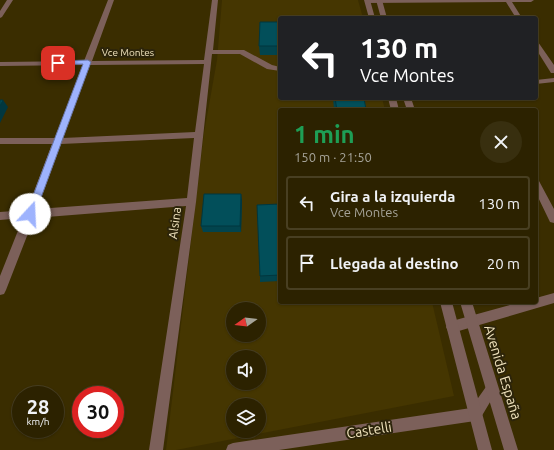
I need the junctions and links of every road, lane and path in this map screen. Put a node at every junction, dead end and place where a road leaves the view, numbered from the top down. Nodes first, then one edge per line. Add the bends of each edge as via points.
1 (10, 0) edge
2 (111, 0) edge
3 (215, 0) edge
4 (508, 0) edge
5 (531, 0) edge
6 (368, 1) edge
7 (379, 1) edge
8 (0, 16) edge
9 (372, 16) edge
10 (383, 16) edge
11 (518, 16) edge
12 (538, 46) edge
13 (208, 57) junction
14 (88, 62) junction
15 (0, 64) edge
16 (278, 69) edge
17 (554, 71) edge
18 (554, 80) edge
19 (538, 82) edge
20 (199, 135) junction
21 (0, 141) edge
22 (57, 141) junction
23 (538, 188) edge
24 (191, 202) junction
25 (30, 214) junction
26 (0, 216) edge
27 (554, 219) edge
28 (0, 290) edge
29 (554, 298) edge
30 (538, 302) edge
31 (446, 304) edge
32 (467, 304) edge
33 (533, 304) edge
34 (472, 321) junction
35 (452, 327) junction
36 (492, 388) junction
37 (475, 414) junction
38 (156, 450) edge
39 (233, 450) edge
40 (485, 450) edge
41 (511, 450) edge

1 - 8 street
2 - 14 street
3 - 13 street, Alsina
4 - 5 street
4 - 7 street
4 - 11 street
6 - 7 street
6 - 9 street
7 - 10 street
12 - 17 street
13 - 14 street, Vce Montes
13 - 16 street, Vce Montes via 241,52
13 - 20 street, Alsina
14 - 15 street, Vce Montes
14 - 22 street
18 - 19 street
20 - 22 street
20 - 24 street, Alsina
21 - 22 street
22 - 25 street
23 - 27 street
24 - 25 street
24 - 38 street, Alsina
25 - 26 street
25 - 28 street
29 - 30 street
31 - 35 street
32 - 34 street, Avenida España
33 - 34 street
34 - 35 street
34 - 36 street, Avenida España
35 - 37 street
36 - 37 street
36 - 41 street, Avenida España
37 - 39 street, Castelli
37 - 40 street

